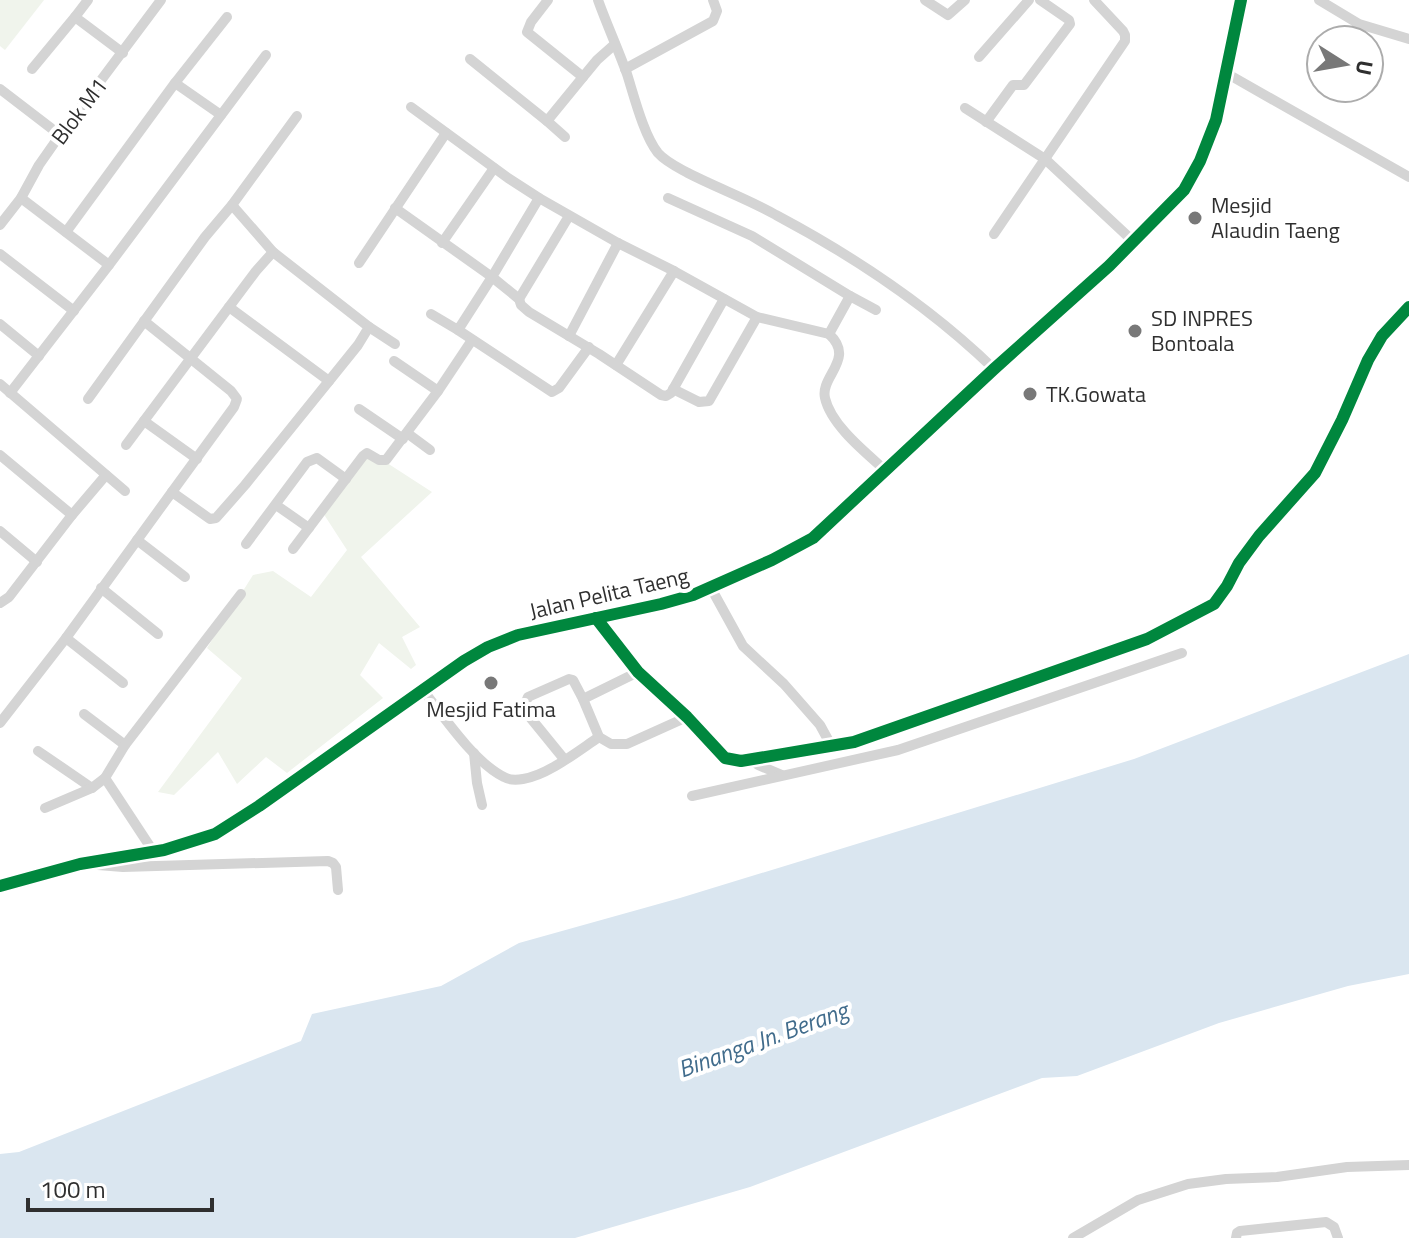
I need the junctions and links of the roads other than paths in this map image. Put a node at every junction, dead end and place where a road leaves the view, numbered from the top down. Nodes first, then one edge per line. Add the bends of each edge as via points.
1 (88, 0) edge
2 (161, 0) edge
3 (548, 0) edge
4 (598, 0) edge
5 (713, 0) edge
6 (925, 0) edge
7 (965, 0) edge
8 (1029, 0) edge
9 (1040, 0) edge
10 (1094, 0) edge
11 (1241, 0) edge
12 (1319, 0) edge
13 (75, 17) junction
14 (227, 17) dead end
15 (1409, 39) edge
16 (615, 44) junction
17 (123, 53) junction
18 (266, 55) dead end
19 (979, 57) dead end
20 (470, 59) dead end
21 (32, 69) dead end
22 (625, 69) junction
23 (1226, 73) junction
24 (583, 77) junction
25 (175, 83) junction
26 (0, 89) edge
27 (411, 107) dead end
28 (965, 108) dead end
29 (221, 115) junction
30 (297, 116) dead end
31 (547, 121) junction
32 (986, 122) junction
33 (446, 133) junction
34 (60, 135) junction
35 (565, 137) dead end
36 (1045, 159) junction
37 (494, 168) junction
38 (1409, 177) edge
39 (21, 198) junction
40 (539, 198) junction
41 (668, 198) dead end
42 (232, 205) junction
43 (395, 208) junction
44 (569, 216) junction
45 (0, 225) edge
46 (66, 232) junction
47 (994, 234) dead end
48 (1134, 242) junction
49 (442, 243) junction
50 (618, 243) junction
51 (273, 252) junction
52 (0, 254) edge
53 (359, 263) dead end
54 (109, 265) junction
55 (674, 271) junction
56 (492, 277) junction
57 (850, 296) junction
58 (519, 299) junction
59 (724, 299) junction
60 (229, 307) junction
61 (1409, 307) edge
62 (876, 310) dead end
63 (74, 311) junction
64 (431, 314) dead end
65 (757, 317) junction
66 (144, 321) junction
67 (0, 324) edge
68 (369, 327) junction
69 (458, 330) junction
70 (829, 334) junction
71 (569, 336) junction
72 (472, 340) junction
73 (395, 344) dead end
74 (589, 347) junction
75 (39, 356) junction
76 (190, 358) junction
77 (394, 361) dead end
78 (616, 365) junction
79 (994, 369) junction
80 (329, 381) junction
81 (0, 384) edge
82 (673, 389) junction
83 (438, 391) junction
84 (10, 393) junction
85 (88, 399) dead end
86 (359, 409) dead end
87 (144, 421) junction
88 (405, 436) junction
89 (126, 445) dead end
90 (430, 450) dead end
91 (0, 455) edge
92 (197, 459) junction
93 (885, 470) junction
94 (106, 475) junction
95 (346, 479) junction
96 (125, 491) dead end
97 (172, 492) junction
98 (276, 505) junction
99 (72, 515) junction
100 (309, 528) junction
101 (0, 531) edge
102 (137, 540) junction
103 (246, 544) dead end
104 (293, 549) dead end
105 (37, 562) junction
106 (185, 577) dead end
107 (101, 588) junction
108 (711, 588) junction
109 (241, 594) dead end
110 (0, 603) edge
111 (596, 618) junction
112 (158, 634) dead end
113 (66, 638) junction
114 (1182, 653) dead end
115 (638, 672) junction
116 (123, 683) dead end
117 (423, 690) junction
118 (583, 699) junction
119 (84, 714) dead end
120 (687, 717) junction
121 (0, 723) edge
122 (599, 737) junction
123 (125, 745) junction
124 (832, 747) junction
125 (38, 751) dead end
126 (474, 753) junction
127 (564, 759) junction
128 (752, 759) junction
129 (783, 776) junction
130 (105, 778) junction
131 (92, 788) junction
132 (692, 796) dead end
133 (482, 805) dead end
134 (45, 808) dead end
135 (153, 851) junction
136 (80, 864) junction
137 (0, 886) edge
138 (338, 890) dead end
139 (1409, 1165) edge
140 (1073, 1238) edge
141 (1236, 1238) edge
142 (1338, 1238) edge

1 - 13 street
2 - 17 street, Blok M1
3 - 24 street via 527,32
4 - 16 street
5 - 22 street via 713,21
6 - 7 street via 948,15
8 - 19 street
9 - 32 street via 1070,24 1024,85 1013,85
10 - 36 street via 1123,31 1125,41
11 - 23 street, Jalan Pelita Taeng
12 - 15 street via 1359,24
13 - 17 street
13 - 21 street
14 - 25 street
16 - 22 street
16 - 24 street
17 - 34 street, Blok M1
18 - 29 street
20 - 31 street
22 - 79 street via 656,151 666,161 847,255 963,339
23 - 38 street
23 - 48 street, Jalan Pelita Taeng via 1200,161 1184,190
24 - 31 street
25 - 29 street
25 - 46 street
26 - 34 street
27 - 33 street
28 - 32 street
29 - 54 street
30 - 42 street
31 - 35 street
32 - 36 street
33 - 37 street
33 - 43 street
34 - 39 street, Blok M1
36 - 47 street
36 - 48 street
37 - 40 street
37 - 49 street
39 - 45 street, Blok M1
39 - 46 street
40 - 44 street
40 - 56 street
41 - 57 street via 752,236
42 - 51 street
42 - 66 street
43 - 49 street
43 - 53 street
44 - 50 street
44 - 58 street
46 - 54 street
48 - 79 street, Jalan Pelita Taeng
49 - 56 street
50 - 55 street
50 - 71 street
51 - 60 street
51 - 68 street
52 - 63 street
54 - 63 street
55 - 59 street
55 - 78 street
56 - 58 street
56 - 69 street
57 - 62 street
57 - 70 street
58 - 71 street via 529,312
59 - 65 street
59 - 82 street
60 - 76 street
60 - 80 street
61 - 124 street via 1368,360 1315,473 1259,536 1214,604 1147,639
63 - 75 street
64 - 69 street
65 - 70 street
65 - 82 street via 709,401 699,402
66 - 76 street
66 - 85 street
67 - 75 street
68 - 73 street
68 - 80 street
69 - 72 street
70 - 93 street via 838,343 839,354 823,394 826,402 845,432
71 - 74 street
72 - 74 street via 552,392
72 - 83 street
74 - 78 street
75 - 84 street
76 - 87 street
76 - 92 street via 237,399
77 - 83 street
78 - 82 street via 661,395
79 - 93 street, Jalan Pelita Taeng
80 - 97 street via 216,518
81 - 84 street
83 - 88 street
84 - 94 street
86 - 88 street
87 - 89 street
87 - 92 street
88 - 90 street
88 - 95 street via 386,460 364,454
91 - 99 street
92 - 97 street
93 - 108 street, Jalan Pelita Taeng via 813,538
94 - 96 street
94 - 99 street
95 - 98 street via 314,458
95 - 100 street
97 - 102 street
98 - 100 street
98 - 103 street
99 - 105 street
100 - 104 street
101 - 105 street
102 - 106 street
102 - 107 street
105 - 110 street
107 - 112 street
107 - 113 street
108 - 111 street, Jalan Pelita Taeng
108 - 124 street via 743,646 784,684
109 - 123 street
111 - 115 street
111 - 117 street, Jalan Pelita Taeng via 488,647
113 - 116 street
113 - 121 street
114 - 129 street via 898,750
115 - 118 street
115 - 120 street
117 - 126 street
117 - 135 street, Jalan Pelita Taeng via 215,834
118 - 122 street
118 - 127 street via 569,679 526,700 529,716
119 - 123 street
120 - 122 street via 627,744
120 - 128 street via 725,758
122 - 127 street
123 - 130 street
124 - 128 street
125 - 131 street
126 - 127 street via 513,779 532,776
126 - 133 street
128 - 129 street
129 - 132 street
130 - 131 street
130 - 135 street
131 - 134 street
135 - 136 street, Jalan Pelita Taeng
136 - 137 street, Jalan Pelita Taeng
136 - 138 street via 328,861 336,867
139 - 140 street via 1188,1184 1138,1200
141 - 142 street via 1240,1231 1326,1222

